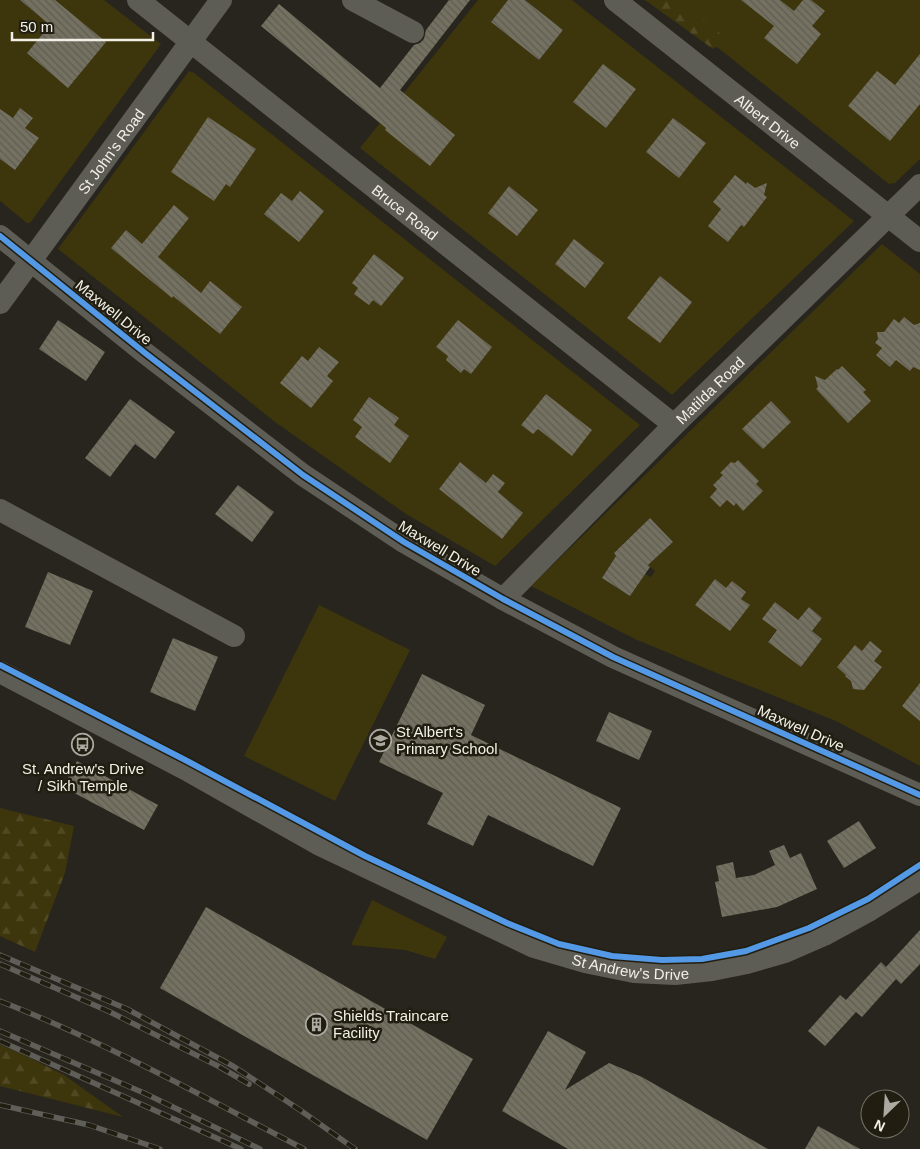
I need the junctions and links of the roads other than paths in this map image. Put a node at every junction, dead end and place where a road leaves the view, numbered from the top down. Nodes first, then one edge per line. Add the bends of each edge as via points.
1 (138, 0) edge
2 (221, 0) edge
3 (353, 0) edge
4 (615, 0) edge
5 (413, 32) dead end
6 (190, 42) junction
7 (920, 185) edge
8 (888, 216) junction
9 (0, 236) edge
10 (920, 242) edge
11 (31, 261) junction
12 (0, 303) edge
13 (674, 425) junction
14 (0, 510) edge
15 (503, 599) junction
16 (234, 636) dead end
17 (0, 672) edge
18 (920, 794) edge
19 (920, 879) edge

1 - 6 street, Bruce Road
2 - 6 street, St John's Road
3 - 5 street
4 - 8 street, Albert Drive
6 - 11 street, St John's Road
6 - 13 street, Bruce Road
7 - 8 street, Matilda Road
8 - 10 street, Albert Drive
8 - 13 street, Matilda Road
9 - 11 street, Maxwell Drive
11 - 12 street, St John's Road
11 - 15 street, Maxwell Drive via 303,475 404,542
13 - 15 street, Matilda Road
14 - 16 street
15 - 18 street, Maxwell Drive via 613,657
17 - 19 street, St Andrew's Drive via 185,769 318,844 534,947 586,962 634,972 675,974 747,963 785,952 824,935

